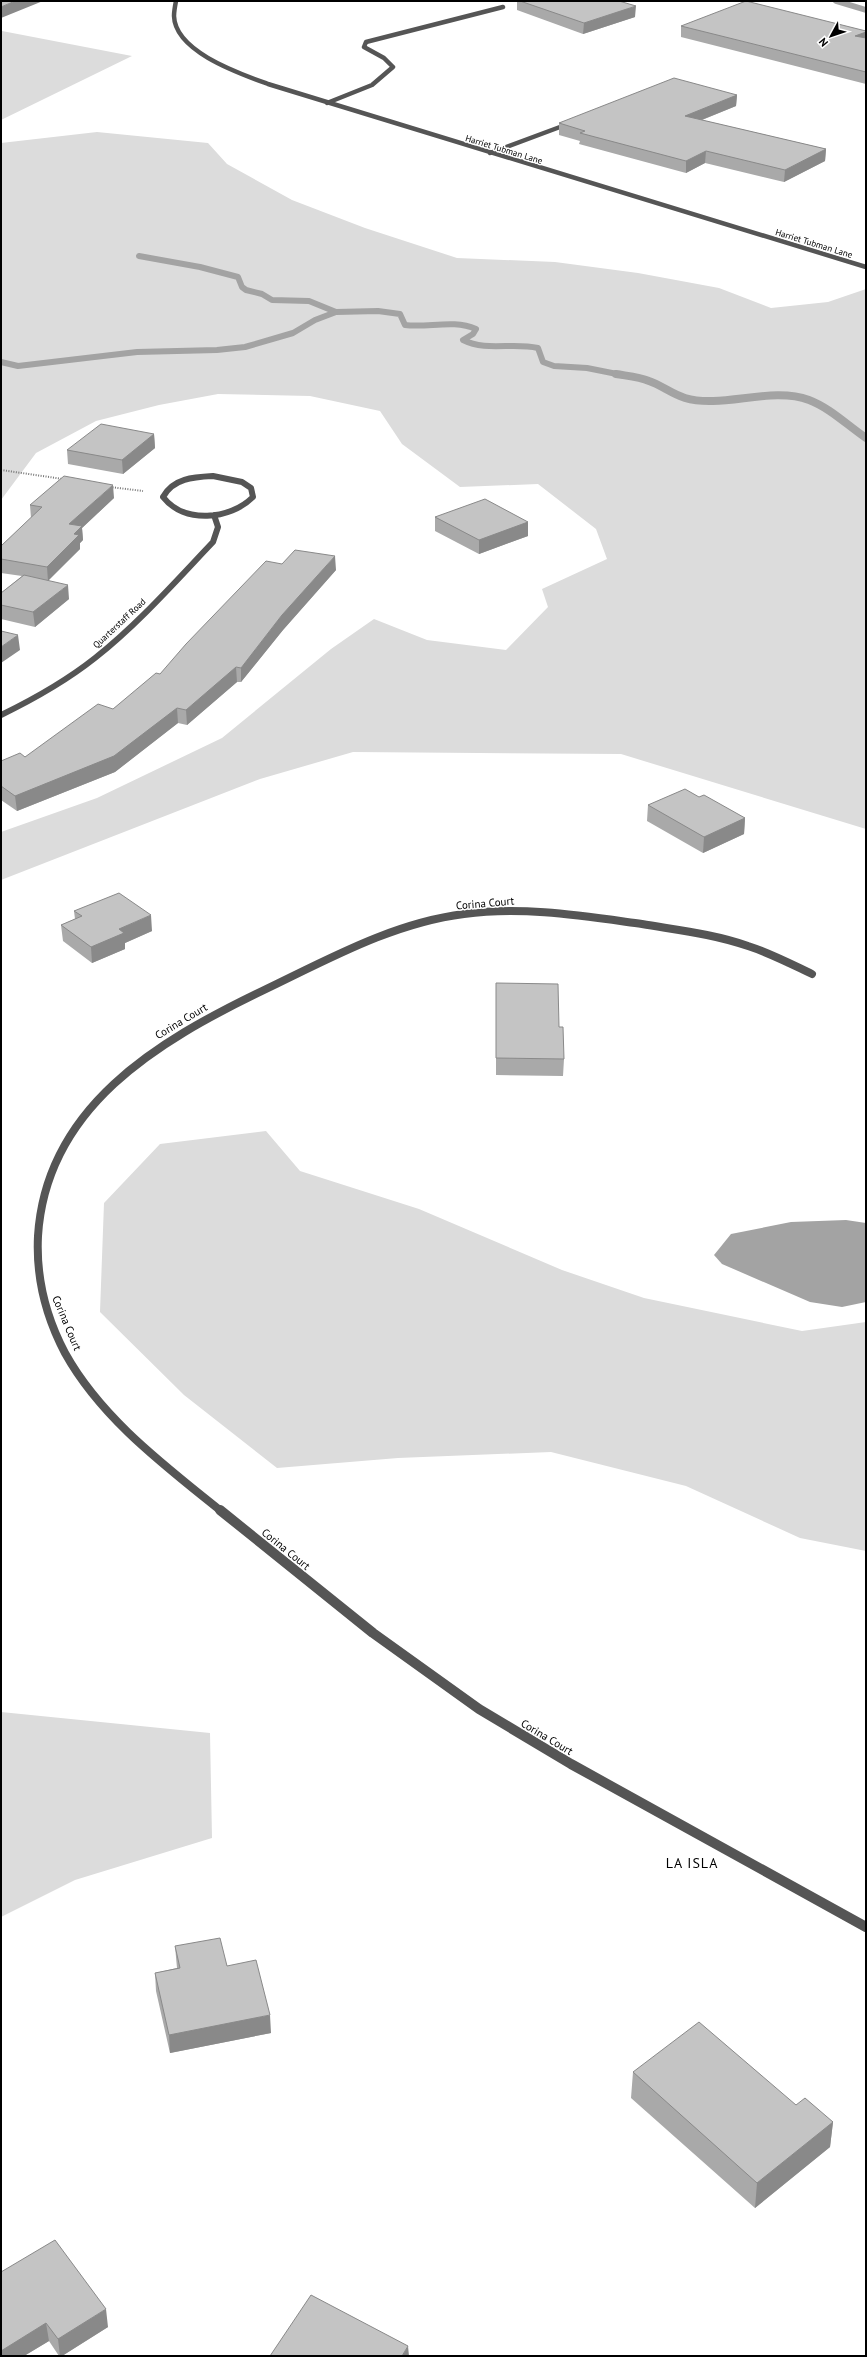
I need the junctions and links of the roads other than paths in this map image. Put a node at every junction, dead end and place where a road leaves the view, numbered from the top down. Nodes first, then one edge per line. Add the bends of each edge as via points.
1 (176, 1) edge
2 (503, 7) dead end
3 (327, 103) junction
4 (575, 122) edge
5 (490, 153) junction
6 (866, 267) edge
7 (214, 515) junction
8 (1, 715) edge
9 (812, 974) dead end
10 (866, 1927) edge

1 - 3 street, Harriet Tubman Lane via 175,19 178,30 201,54 268,84
2 - 3 street via 462,20 417,28 366,42 364,47 384,58 393,67 385,78 354,94
3 - 5 street, Harriet Tubman Lane
4 - 5 street
5 - 6 street, Harriet Tubman Lane
7 - 7 street via 240,509 249,503 253,497 251,488 242,482 213,476 182,480 165,491 163,497 166,504 177,511
7 - 8 street, Quarterstaff Road via 218,527 213,542 129,628 84,666
9 - 10 street, Corina Court via 746,945 700,934 529,910 458,915 388,934 325,960 201,1021 158,1048 99,1098 56,1161 44,1196 36,1234 37,1272 61,1344 85,1382 116,1418 168,1468 286,1564 459,1696 553,1754

